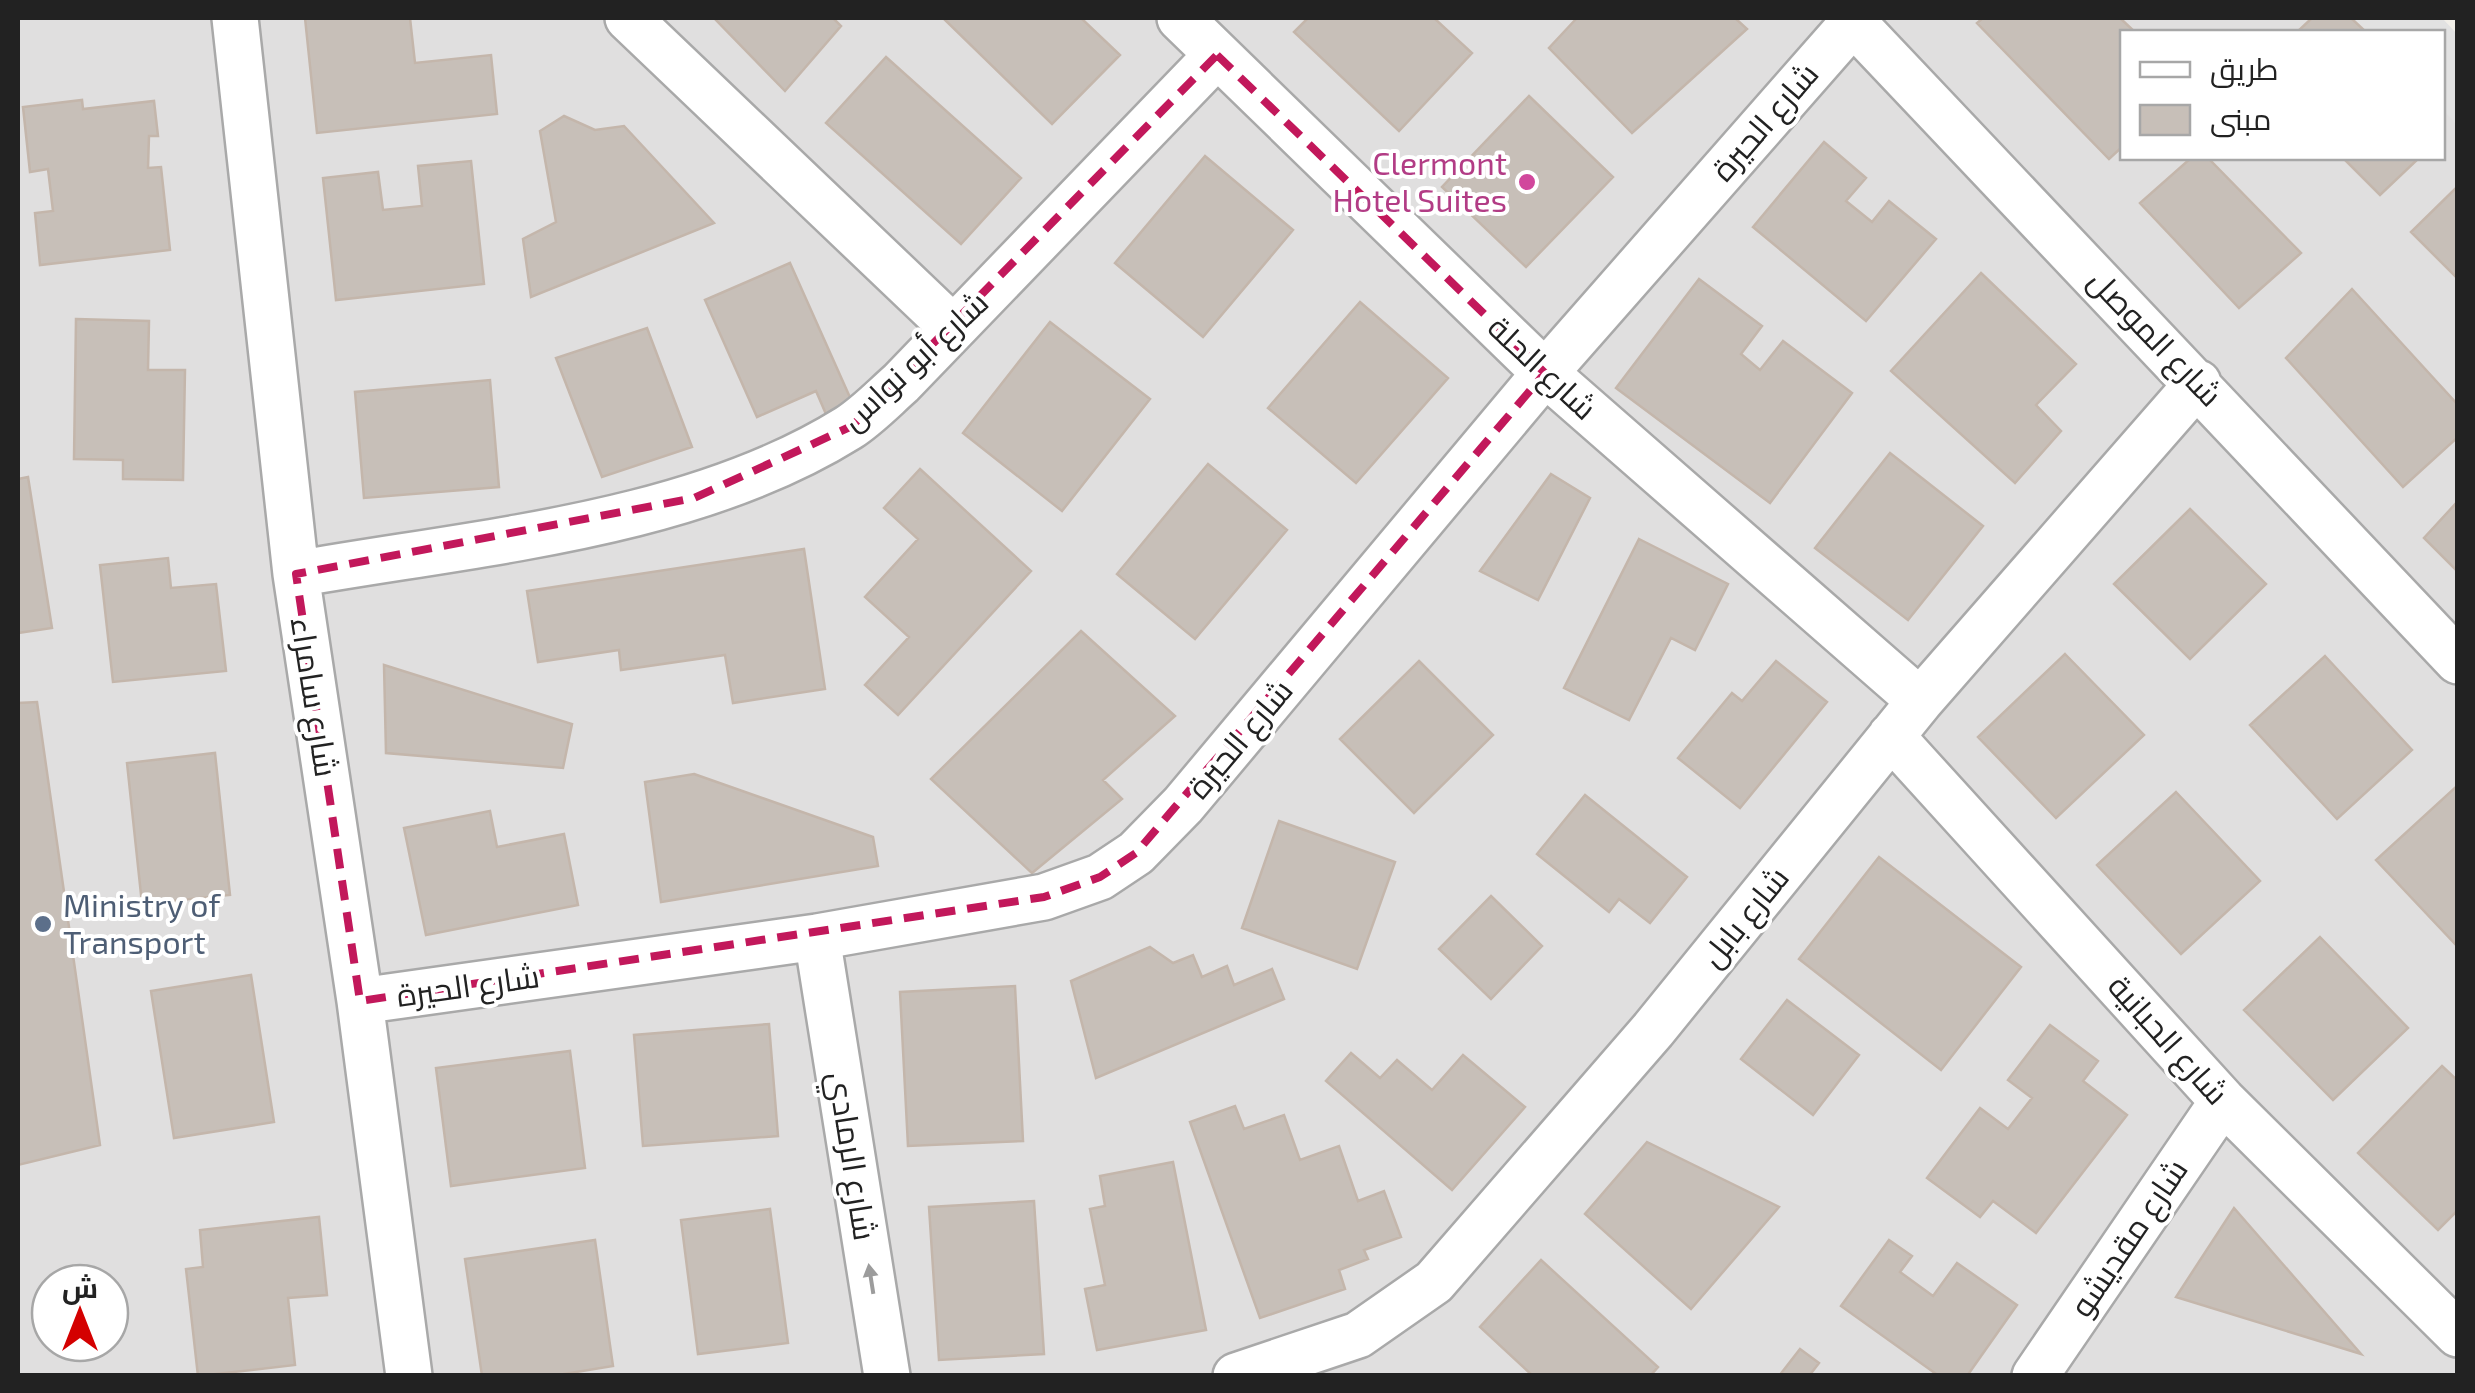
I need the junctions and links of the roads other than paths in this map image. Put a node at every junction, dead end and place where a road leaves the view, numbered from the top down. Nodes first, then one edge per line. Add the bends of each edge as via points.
1 (235, 18) edge
2 (628, 18) edge
3 (1180, 18) edge
4 (1853, 19) edge
5 (1217, 55) junction
6 (953, 328) junction
7 (1545, 374) junction
8 (2198, 382) junction
9 (296, 574) junction
10 (2458, 661) edge
11 (1920, 700) junction
12 (1891, 736) junction
13 (817, 937) junction
14 (360, 1001) junction
15 (2223, 1101) junction
16 (2458, 1334) edge
17 (409, 1376) edge
18 (886, 1376) edge
19 (1236, 1376) edge
20 (2035, 1376) edge

1 - 9 street, شارع سامراء
2 - 6 street
3 - 5 street, شارع الحلة
4 - 7 street, شارع الحيرة
4 - 8 street, شارع الموصل
5 - 6 street, شارع أبو نواس
5 - 7 street, شارع الحلة
6 - 9 street, شارع أبو نواس via 852,426 756,476 612,518
7 - 11 street, شارع الحلة
7 - 13 street, شارع الحيرة via 1342,620 1136,853 1100,877 1044,897
8 - 10 street, شارع الموصل
8 - 11 street, شارع بابل
9 - 14 street, شارع سامراء
11 - 12 street, شارع بابل
12 - 15 street, شارع الحبانية
12 - 19 street, شارع بابل via 1653,1030 1434,1282 1358,1335
13 - 14 street, شارع الحيرة
18 -> 13 street, شارع الرمادي
14 - 17 street, شارع سامراء
15 - 16 street, شارع الحبانية
15 - 20 street, شارع مقديشو

